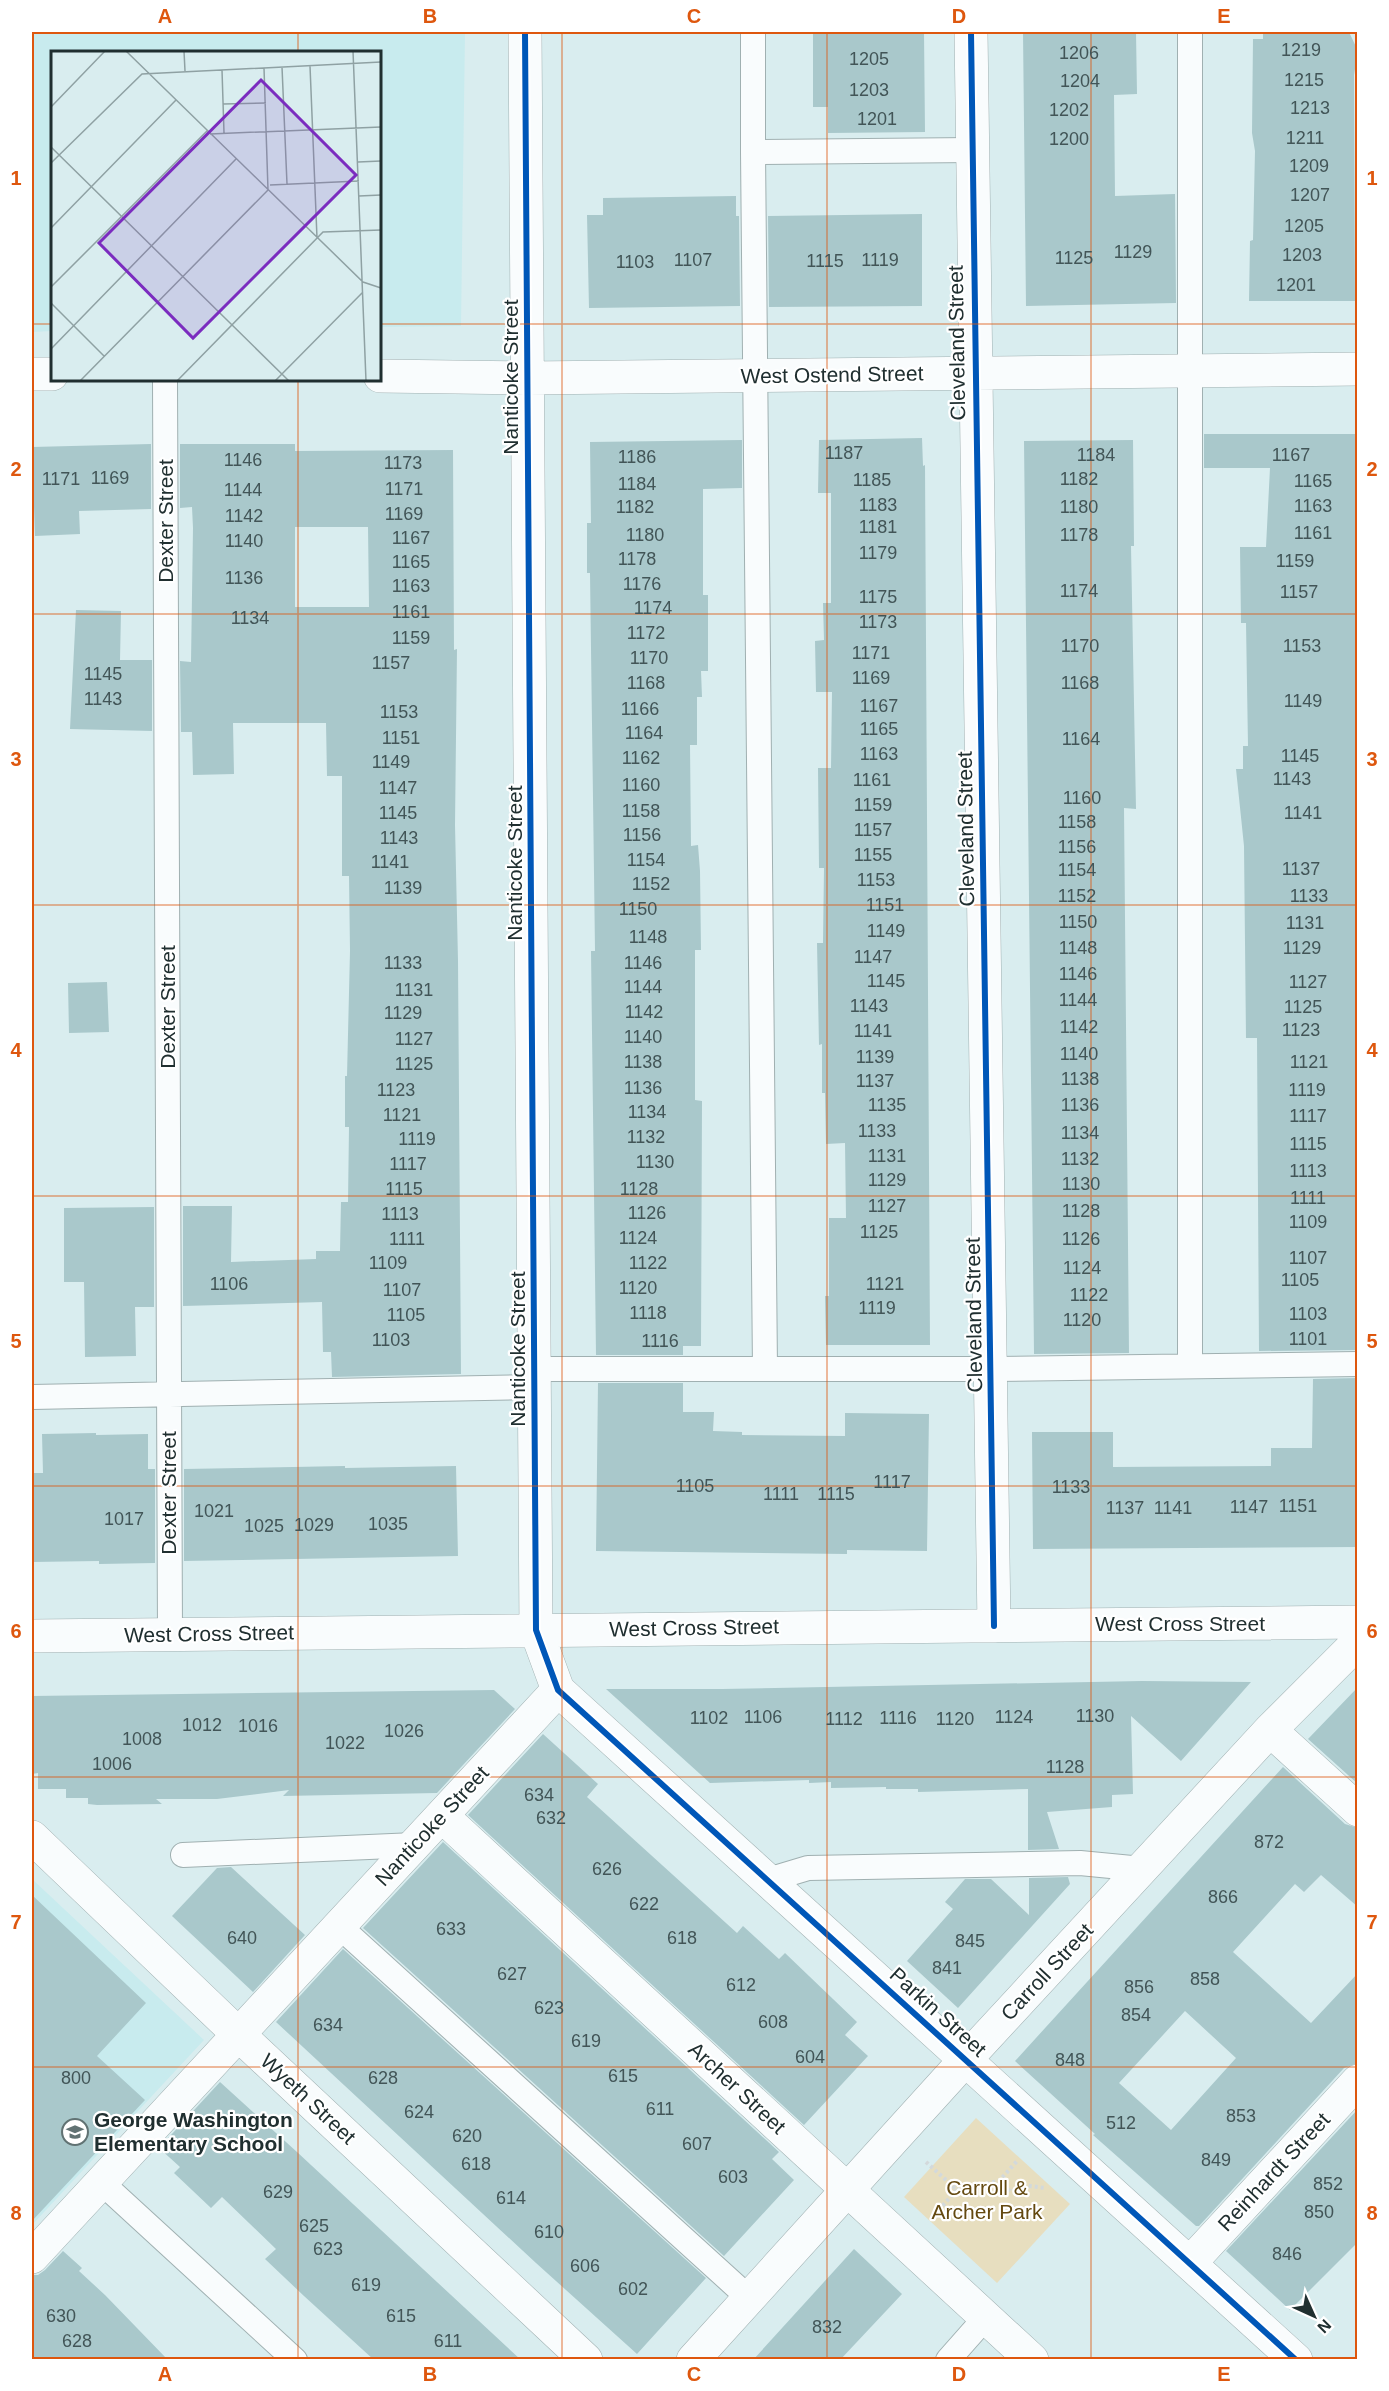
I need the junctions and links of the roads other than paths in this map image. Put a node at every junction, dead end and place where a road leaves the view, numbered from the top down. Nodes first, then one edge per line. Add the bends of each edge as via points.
1 (525, 32) edge
2 (753, 32) edge
3 (971, 32) edge
4 (1191, 32) edge
5 (972, 150) junction
6 (753, 152) junction
7 (1358, 369) edge
8 (1190, 371) junction
9 (32, 374) edge
10 (51, 374) edge
11 (974, 374) junction
12 (381, 376) edge
13 (755, 376) junction
14 (528, 378) junction
15 (165, 381) edge
16 (1358, 1364) edge
17 (1190, 1366) junction
18 (765, 1369) junction
19 (992, 1369) junction
20 (535, 1378) junction
21 (169, 1395) junction
22 (32, 1397) edge
23 (1358, 1622) edge
24 (994, 1626) junction
25 (536, 1630) junction
26 (170, 1634) junction
27 (32, 1636) edge
28 (1358, 1642) edge
29 (558, 1690) junction
30 (1270, 1730) junction
31 (1358, 1810) edge
32 (442, 1816) junction
33 (32, 1837) edge
34 (415, 1845) junction
35 (183, 1855) dead end
36 (1142, 1869) junction
37 (768, 1880) junction
38 (339, 1926) junction
39 (238, 2034) junction
40 (966, 2059) junction
41 (1358, 2081) edge
42 (101, 2182) junction
43 (848, 2189) junction
44 (32, 2257) edge
45 (1190, 2263) junction
46 (749, 2298) junction
47 (986, 2317) junction
48 (294, 2360) edge
49 (586, 2360) edge
50 (693, 2360) edge
51 (948, 2360) edge
52 (1032, 2360) edge
53 (1296, 2360) edge

1 - 14 street, Nanticoke Street
2 - 6 lane
3 - 5 street, Cleveland Street
4 - 8 lane
5 - 6 lane
5 - 11 street, Cleveland Street
6 - 13 lane
7 - 8 street, West Ostend Street
8 - 11 street, West Ostend Street
8 - 17 lane
9 - 10 street
11 - 13 street, West Ostend Street
11 - 19 street, Cleveland Street
12 - 14 street, West Ostend Street
13 - 14 street, West Ostend Street
13 - 18 lane
14 - 20 street, Nanticoke Street
15 - 21 lane, Dexter Street
16 - 17 lane
17 - 19 lane
18 - 19 lane
18 - 20 lane
19 - 24 street, Cleveland Street
20 - 21 lane
20 - 25 street, Nanticoke Street
21 - 22 lane
21 - 26 lane, Dexter Street
23 - 24 street, West Cross Street
24 - 25 street, West Cross Street
25 - 26 street, West Cross Street
25 - 29 street, Nanticoke Street
26 - 27 street, West Cross Street
28 - 30 street, Carroll Street
29 - 32 street, Nanticoke Street
29 - 37 street, Parkin Street
30 - 31 street
30 - 36 street, Carroll Street
32 - 34 street, Nanticoke Street
32 - 43 street, Archer Street
33 - 39 street, Wyeth Street
34 - 35 lane
34 - 38 street, Nanticoke Street
36 - 37 lane via 1080,1863 808,1868
36 - 40 street, Carroll Street
37 - 40 street, Parkin Street
38 - 39 street, Nanticoke Street
38 - 46 lane
39 - 42 street, Nanticoke Street
39 - 49 street, Wyeth Street
40 - 43 street, Carroll Street
40 - 45 street, Parkin Street
41 - 45 street, Reinhardt Street
42 - 44 street, Nanticoke Street
42 - 48 lane
43 - 46 street, Carroll Street
43 - 47 street, Archer Street
45 - 53 street, Parkin Street
46 - 50 street, Carroll Street
47 - 51 lane
47 - 52 street, Archer Street

